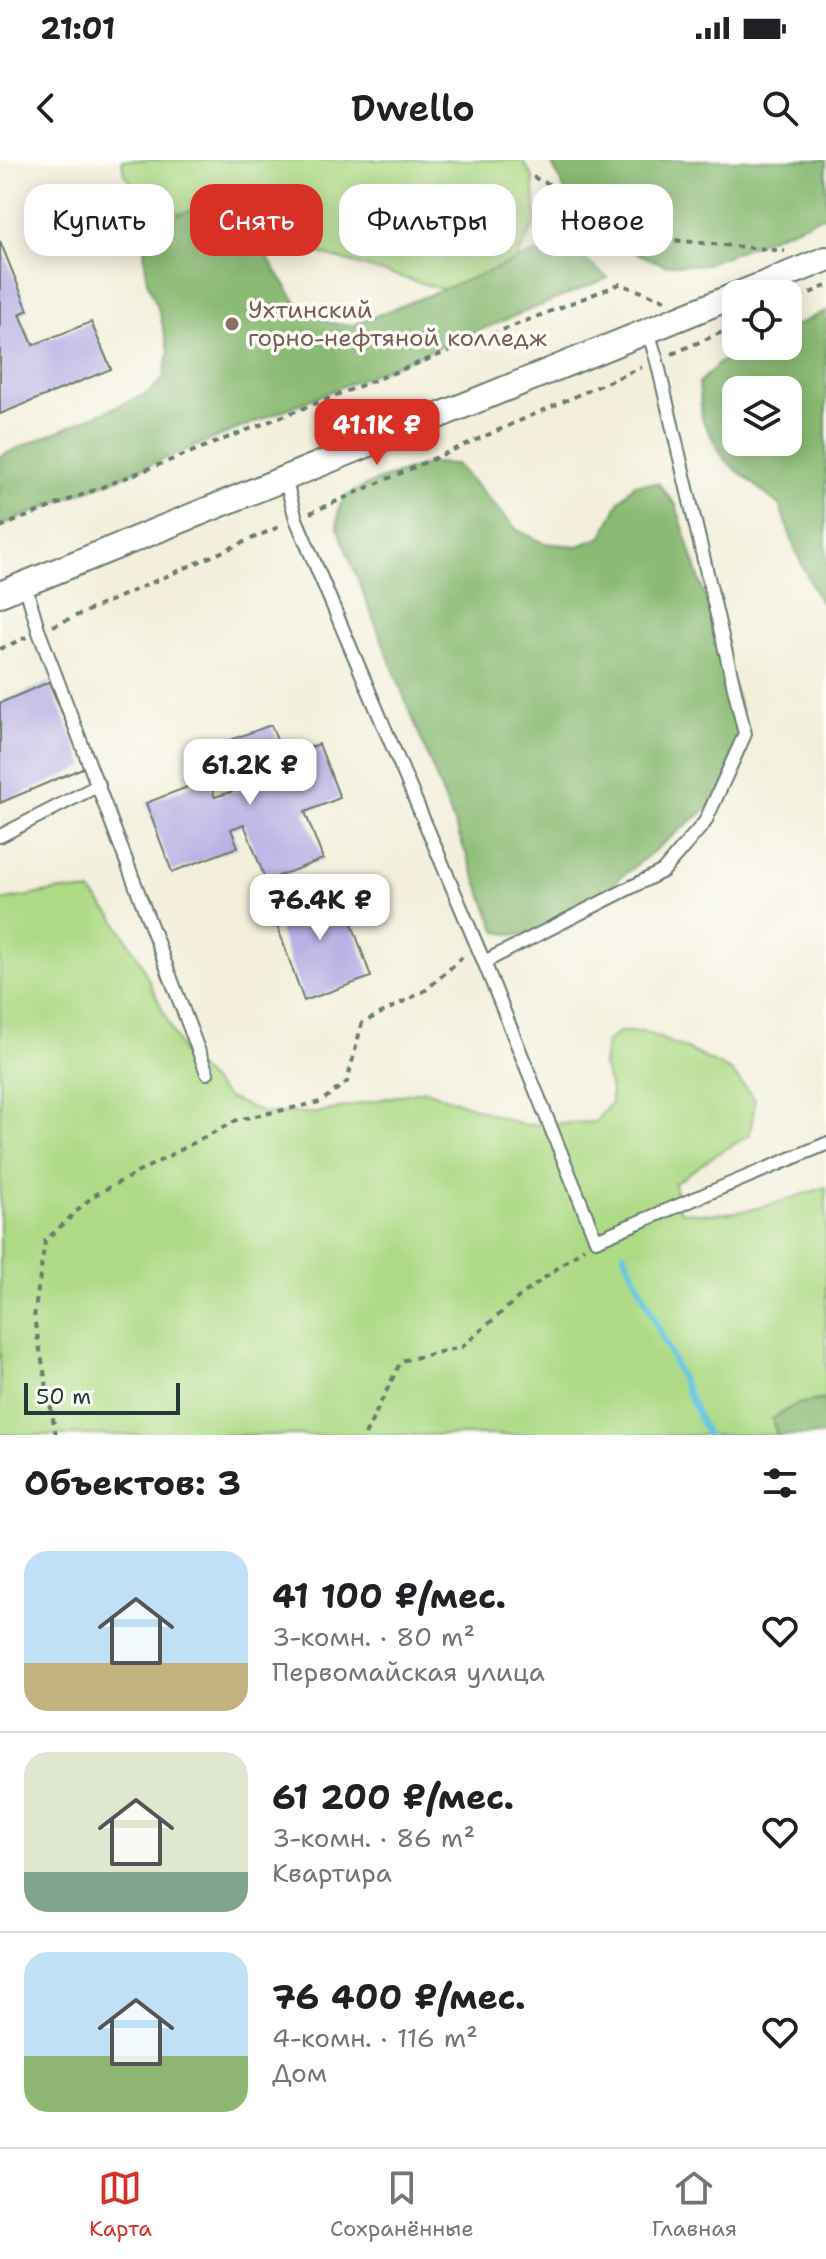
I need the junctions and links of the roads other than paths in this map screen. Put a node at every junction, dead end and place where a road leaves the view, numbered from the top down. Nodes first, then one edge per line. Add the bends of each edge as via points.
1 (826, 259) edge
2 (775, 280) edge
3 (722, 302) edge
4 (648, 331) junction
5 (285, 478) junction
6 (25, 584) junction
7 (0, 594) edge
8 (99, 785) junction
9 (0, 836) edge
10 (484, 962) junction
11 (207, 1073) dead end
12 (826, 1144) edge

1 - 2 street
3 - 4 street
4 - 5 street
4 - 10 lane via 745,734 705,822 663,871
5 - 6 street
5 - 10 lane via 296,519
6 - 7 street
6 - 8 lane
8 - 9 lane
8 - 11 lane
10 - 12 lane via 596,1240

